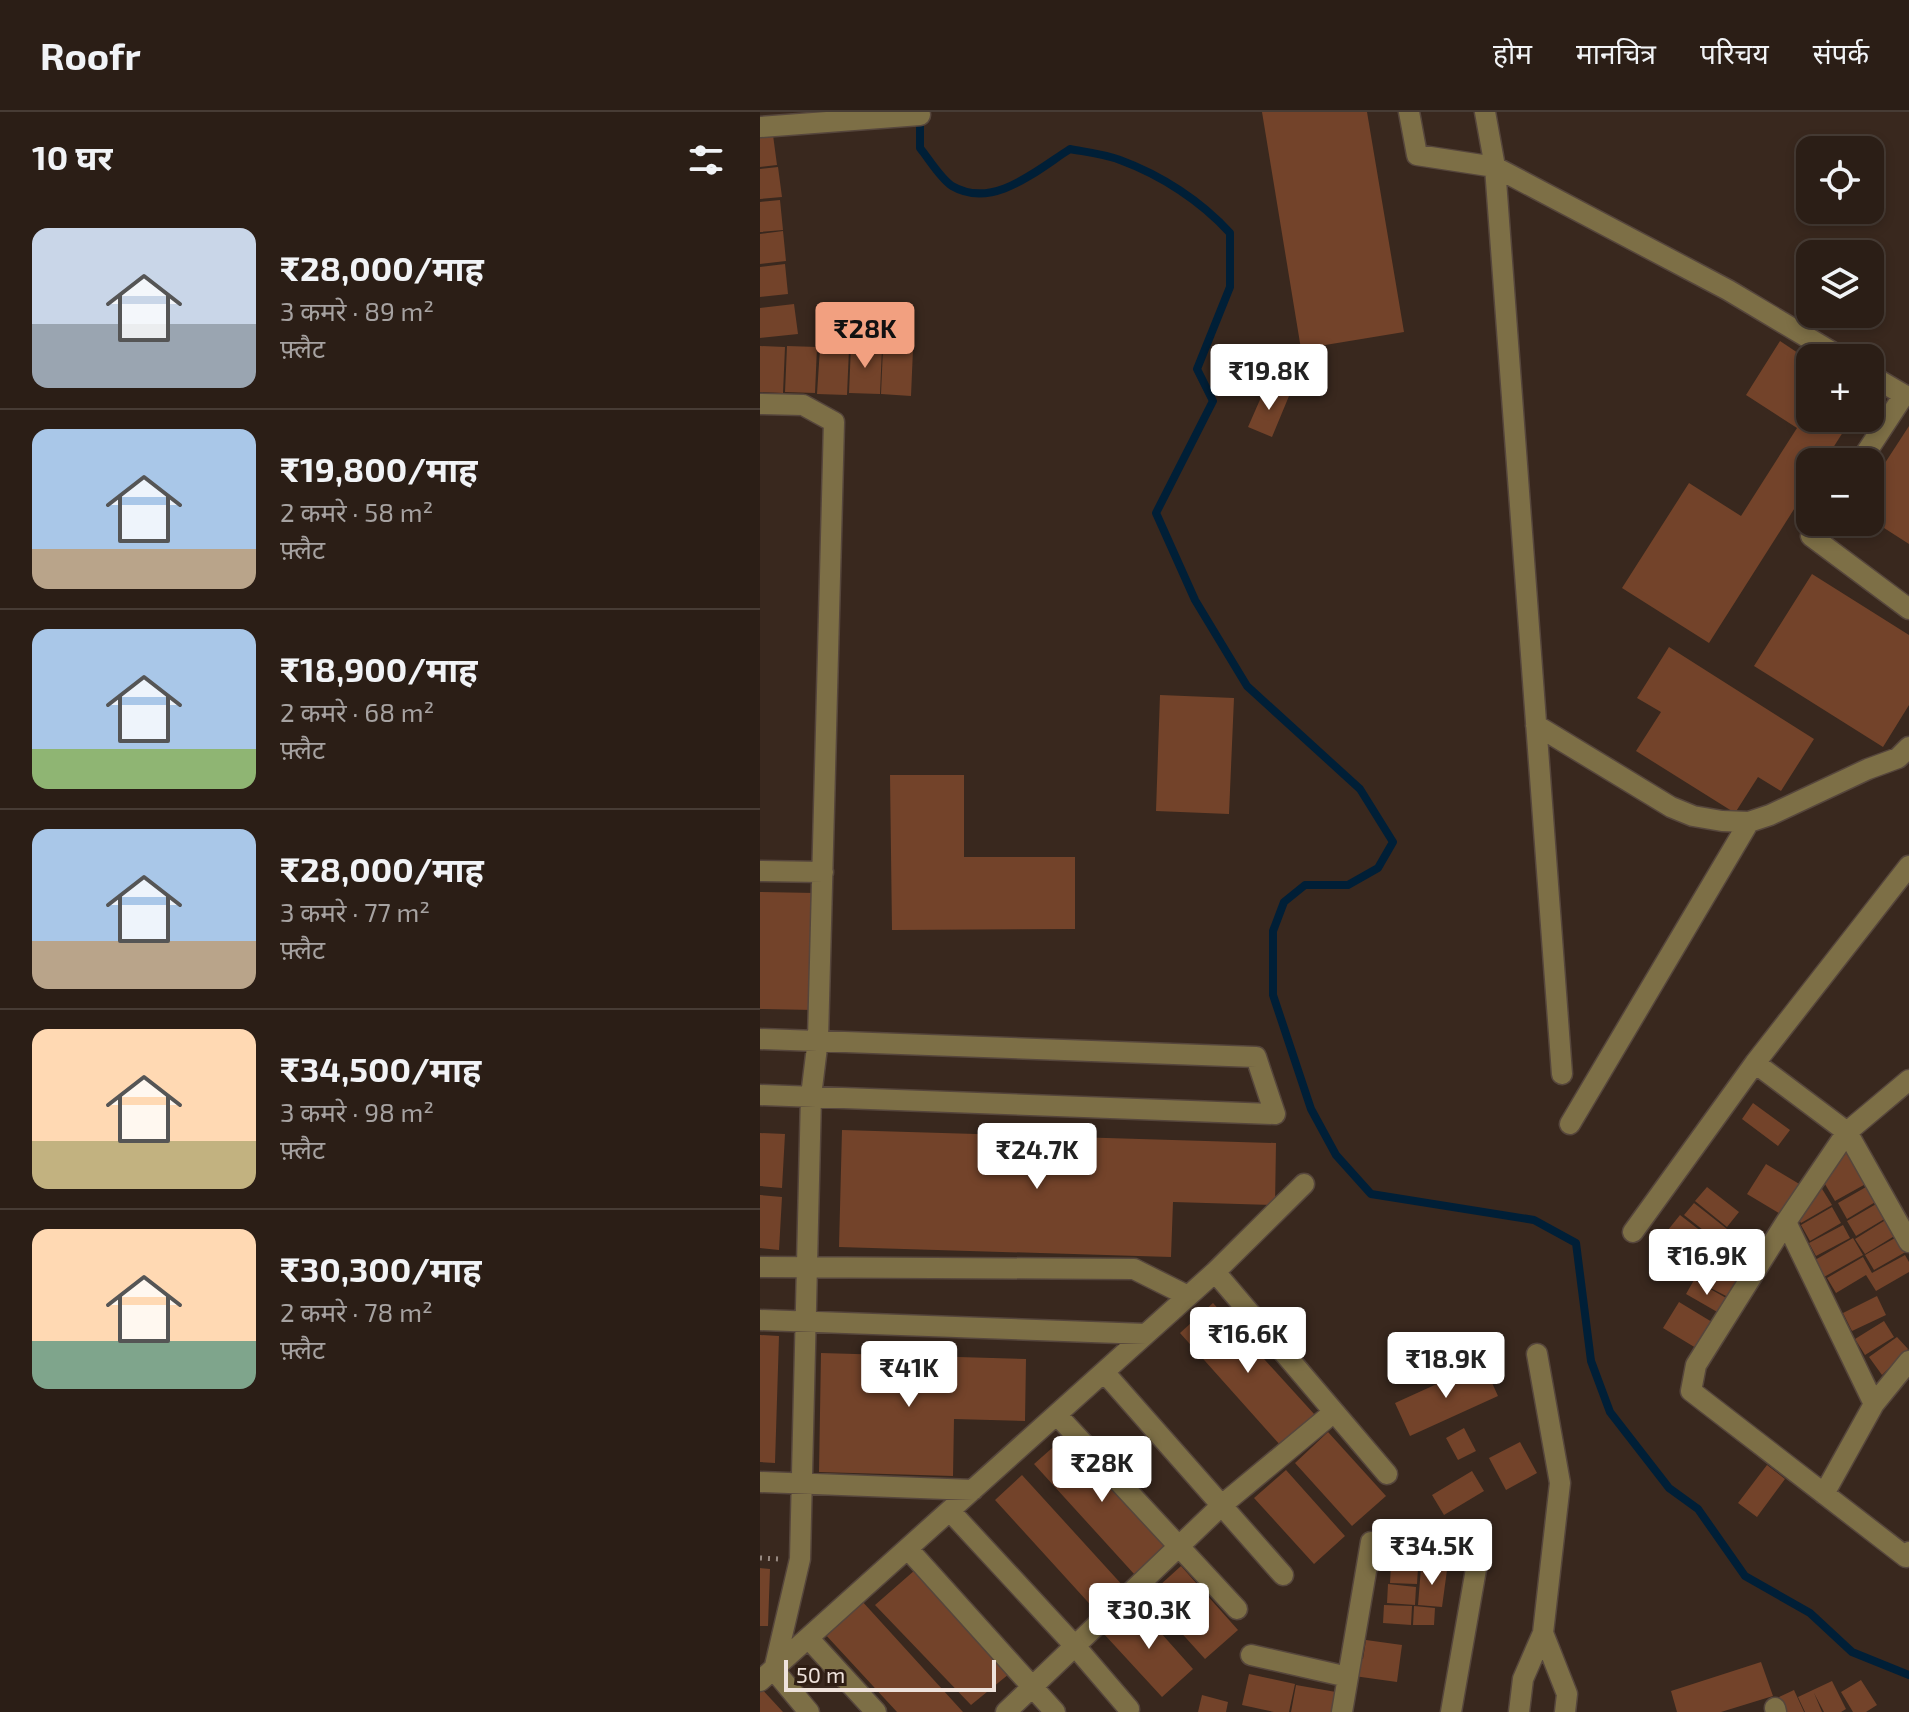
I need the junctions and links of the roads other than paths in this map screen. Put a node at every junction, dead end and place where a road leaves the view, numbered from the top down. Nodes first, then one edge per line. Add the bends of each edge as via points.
1 (1409, 112) edge
2 (1485, 112) edge
3 (920, 115) dead end
4 (760, 127) edge
5 (1495, 167) junction
6 (1819, 344) edge
7 (1884, 383) edge
8 (760, 404) edge
9 (1884, 425) edge
10 (1811, 536) edge
11 (1909, 609) edge
12 (1536, 725) junction
13 (1909, 747) edge
14 (1749, 822) junction
15 (760, 871) edge
16 (823, 872) junction
17 (1907, 873) edge
18 (760, 1039) edge
19 (818, 1039) junction
20 (1755, 1063) junction
21 (1562, 1074) dead end
22 (1909, 1080) edge
23 (760, 1095) edge
24 (811, 1096) junction
25 (1570, 1124) dead end
26 (1847, 1132) junction
27 (1304, 1184) dead end
28 (1786, 1222) junction
29 (1633, 1232) dead end
30 (1909, 1242) edge
31 (760, 1267) edge
32 (807, 1269) junction
33 (1215, 1272) junction
34 (1188, 1296) junction
35 (760, 1320) edge
36 (805, 1323) junction
37 (1146, 1334) junction
38 (1537, 1354) dead end
39 (1909, 1361) edge
40 (1104, 1372) junction
41 (1874, 1404) junction
42 (1334, 1412) junction
43 (1057, 1415) junction
44 (1387, 1474) dead end
45 (760, 1482) edge
46 (801, 1483) junction
47 (973, 1490) junction
48 (1824, 1494) junction
49 (1222, 1505) junction
50 (950, 1511) junction
51 (1371, 1542) dead end
52 (1180, 1548) junction
53 (908, 1549) junction
54 (1479, 1552) dead end
55 (1909, 1552) edge
56 (1283, 1575) dead end
57 (1237, 1609) dead end
58 (1543, 1633) junction
59 (809, 1639) junction
60 (1075, 1646) junction
61 (1251, 1655) dead end
62 (767, 1676) edge
63 (1348, 1677) junction
64 (1032, 1689) junction
65 (1129, 1709) dead end
66 (809, 1712) edge
67 (876, 1712) edge
68 (1006, 1712) edge
69 (1055, 1712) edge
70 (1342, 1712) edge
71 (1451, 1712) edge
72 (1519, 1712) edge
73 (1565, 1712) edge

1 - 5 street via 1417,155
2 - 5 street
3 - 4 street
5 - 6 street
5 - 12 street
7 - 9 street via 1904,395
8 - 16 street via 803,405 834,422
10 - 11 street
12 - 14 street via 1671,807 1693,816
12 - 21 street
13 - 14 street via 1898,758
14 - 25 street
15 - 16 street
16 - 19 street
17 - 20 street
18 - 19 street
19 - 24 street
19 - 24 street via 1256,1057 1275,1114
20 - 26 street
20 - 29 street
22 - 26 street
23 - 24 street
24 - 32 street
26 - 28 street
26 - 30 street
27 - 33 street
28 - 41 street
28 - 48 street via 1696,1365 1691,1391
31 - 32 street
32 - 34 street via 1134,1269
32 - 36 street
33 - 34 street
33 - 42 street
34 - 37 street
35 - 36 street
36 - 37 street
36 - 46 street
37 - 40 street
38 - 58 street via 1560,1483
39 - 41 street
40 - 43 street
40 - 49 street
41 - 48 street
42 - 44 street
42 - 49 street
43 - 47 street
43 - 52 street
45 - 46 street
46 - 47 street
46 - 62 street via 800,1559
47 - 50 street
48 - 55 street via 1906,1557
49 - 52 street
49 - 56 street
50 - 53 street
50 - 60 street
51 - 63 street
52 - 57 street
52 - 60 street
53 - 59 street
53 - 64 street
54 - 71 street
58 - 72 street via 1523,1679
58 - 73 street via 1567,1694
59 - 62 street
59 - 67 street
60 - 64 street
60 - 65 street
61 - 63 street
62 - 66 street
63 - 70 street
64 - 68 street
64 - 69 street

